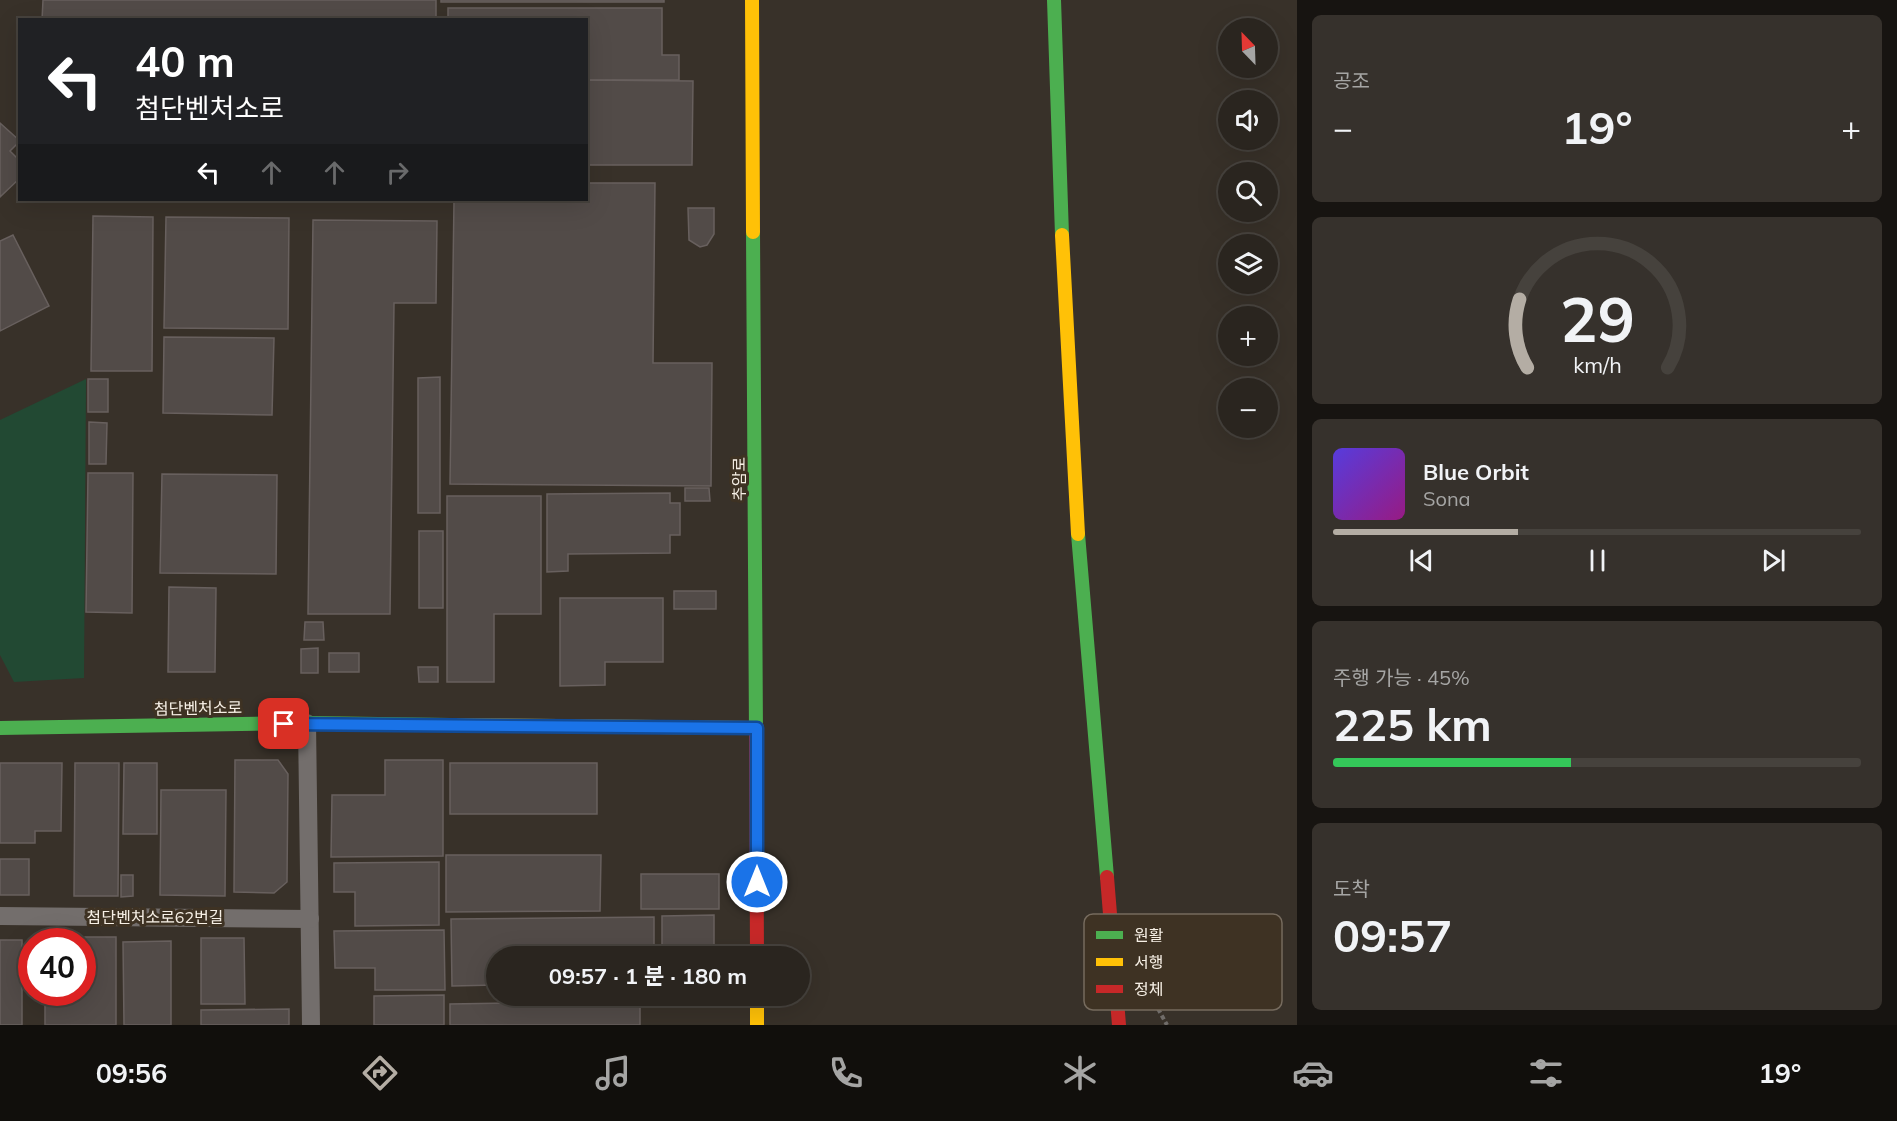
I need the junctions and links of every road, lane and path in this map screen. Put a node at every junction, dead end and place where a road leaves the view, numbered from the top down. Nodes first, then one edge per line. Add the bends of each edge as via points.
1 (752, 0) edge
2 (1054, 0) edge
3 (307, 723) junction
4 (0, 728) edge
5 (757, 728) junction
6 (1110, 914) edge
7 (0, 916) edge
8 (310, 919) junction
9 (757, 946) edge
10 (757, 1006) edge
11 (1118, 1010) edge
12 (311, 1025) edge
13 (757, 1025) edge
14 (1119, 1025) edge

1 - 5 street, 추암로
2 - 6 street via 1074,484
3 - 4 street, 첨단벤처소로
3 - 5 street, 첨단벤처소로
3 - 8 street
5 - 9 street, 추암로
7 - 8 street, 첨단벤처소로62번길
8 - 12 street
10 - 13 street
11 - 14 street

